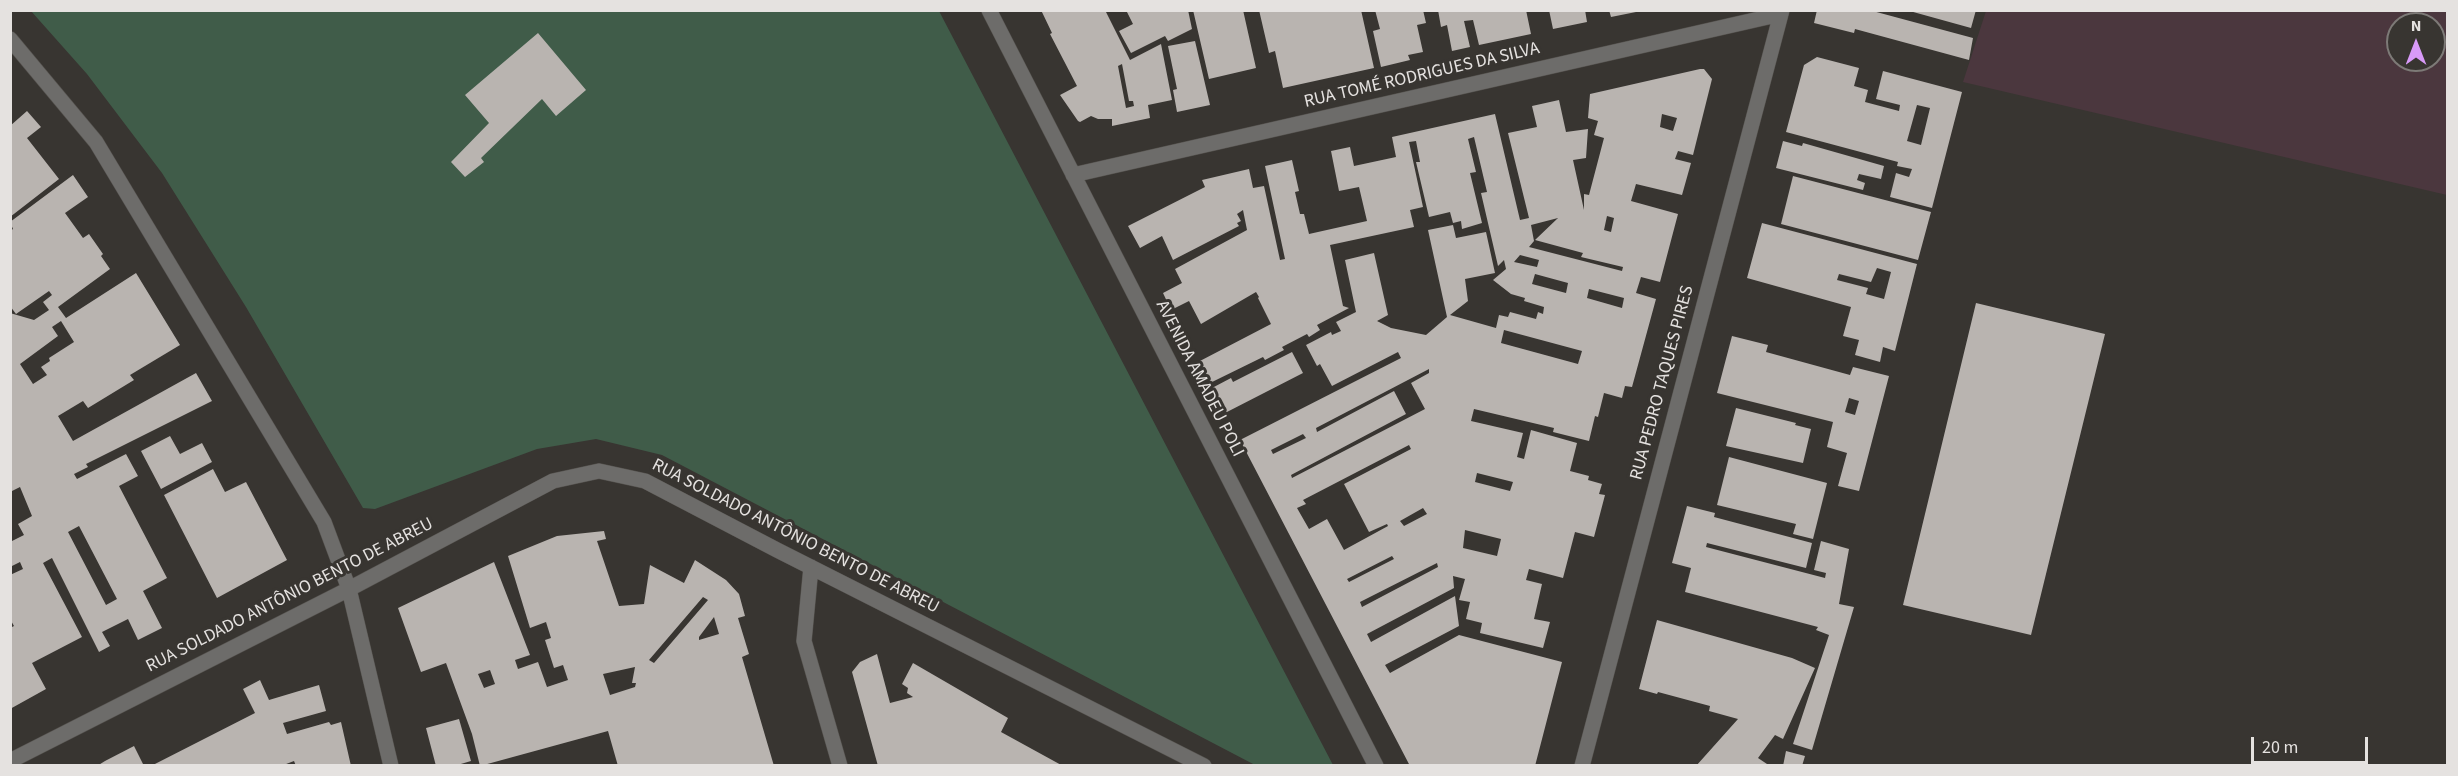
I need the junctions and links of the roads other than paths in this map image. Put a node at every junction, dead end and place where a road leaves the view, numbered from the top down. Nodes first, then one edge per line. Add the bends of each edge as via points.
1 (988, 10) edge
2 (1781, 12) edge
3 (10, 39) edge
4 (1073, 175) junction
5 (811, 567) junction
6 (349, 589) junction
7 (10, 761) edge
8 (391, 765) edge
9 (840, 765) edge
10 (1204, 765) edge
11 (1376, 765) edge
12 (1582, 765) edge

1 - 4 street, AVENIDA AMADEU POLI
2 - 4 street, RUA TOMÉ RODRIGUES DA SILVA
2 - 12 street, RUA PEDRO TAQUES PIRES
3 - 6 street via 96,142 324,522
4 - 11 street, AVENIDA AMADEU POLI
5 - 6 street, RUA SOLDADO ANTÔNIO BENTO DE ABREU via 645,481 599,471 553,481
5 - 9 street via 804,641
5 - 10 street, RUA SOLDADO ANTÔNIO BENTO DE ABREU
6 - 7 street, RUA SOLDADO ANTÔNIO BENTO DE ABREU
6 - 8 street

